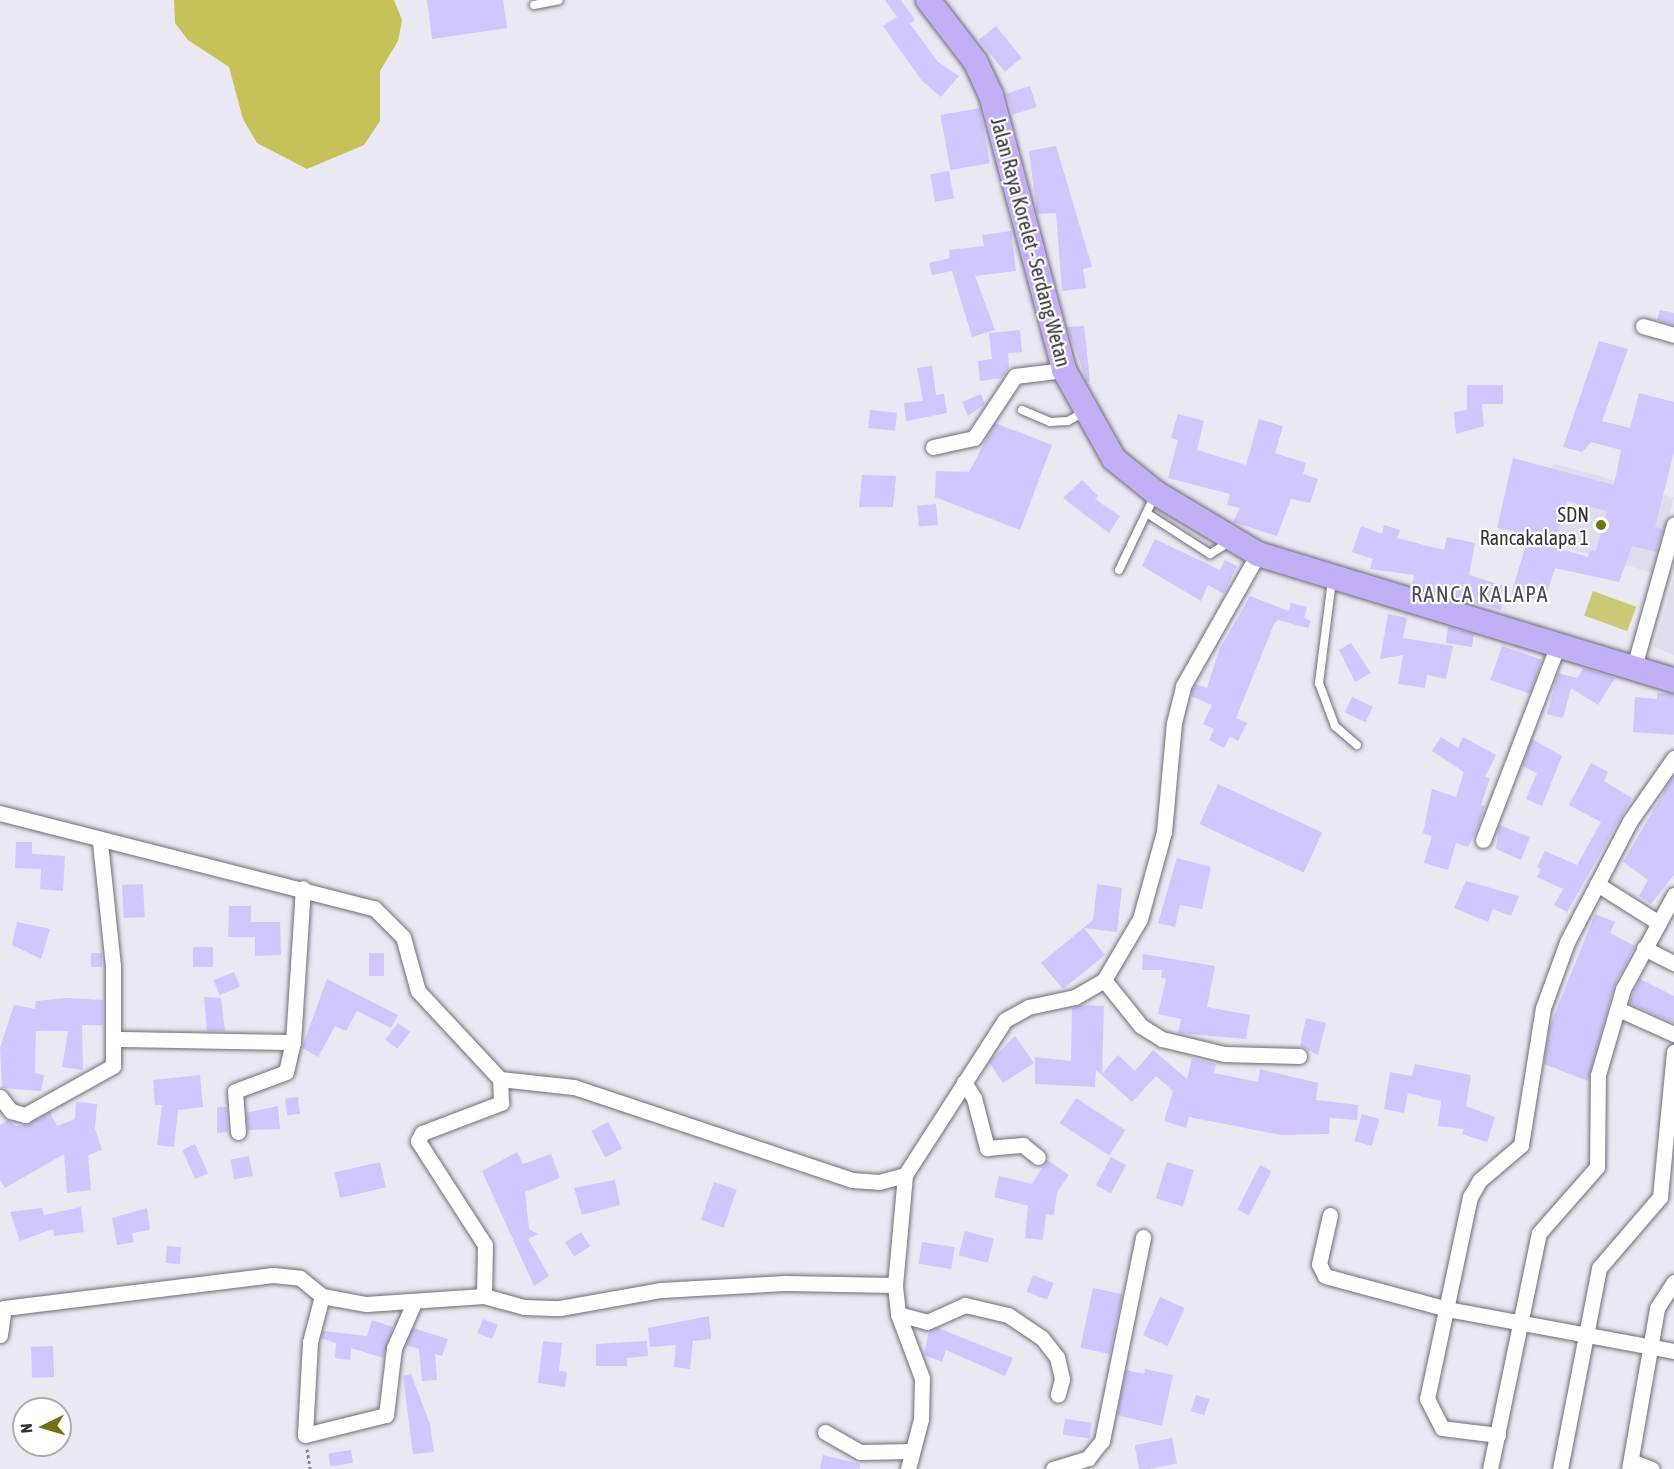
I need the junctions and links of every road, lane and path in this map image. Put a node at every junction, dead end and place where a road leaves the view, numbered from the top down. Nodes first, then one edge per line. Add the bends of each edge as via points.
1 (559, 0) edge
2 (928, 0) edge
3 (534, 5) dead end
4 (1643, 326) dead end
5 (1674, 335) edge
6 (1064, 370) junction
7 (1022, 410) dead end
8 (1084, 412) junction
9 (933, 447) dead end
10 (1152, 504) junction
11 (1674, 525) edge
12 (1258, 554) junction
13 (1119, 570) dead end
14 (1333, 576) junction
15 (1558, 645) junction
16 (1634, 667) junction
17 (1674, 680) edge
18 (1356, 745) dead end
19 (1674, 758) edge
20 (0, 813) edge
21 (1483, 840) dead end
22 (100, 842) junction
23 (1597, 884) junction
24 (303, 888) junction
25 (1672, 905) edge
26 (1659, 923) junction
27 (1644, 948) junction
28 (1674, 963) edge
29 (1104, 980) junction
30 (1618, 1009) junction
31 (1674, 1034) edge
32 (116, 1039) junction
33 (293, 1042) junction
34 (1674, 1052) edge
35 (1299, 1056) dead end
36 (500, 1079) junction
37 (964, 1083) junction
38 (0, 1097) edge
39 (238, 1132) dead end
40 (1038, 1156) dead end
41 (905, 1175) junction
42 (1330, 1215) dead end
43 (1143, 1237) dead end
44 (1674, 1282) edge
45 (895, 1285) junction
46 (322, 1296) junction
47 (484, 1296) junction
48 (413, 1305) junction
49 (1447, 1309) junction
50 (898, 1314) junction
51 (1520, 1323) junction
52 (0, 1335) edge
53 (1585, 1335) junction
54 (1649, 1347) junction
55 (1674, 1351) edge
56 (1058, 1394) dead end
57 (825, 1432) dead end
58 (305, 1435) junction
59 (1498, 1435) junction
60 (912, 1451) junction
61 (1630, 1465) edge
62 (310, 1469) edge
63 (908, 1469) edge
64 (1053, 1469) edge
65 (1490, 1469) edge
66 (1560, 1469) edge
67 (1652, 1469) edge

1 - 3 lane
2 - 6 main road, Jalan Raya Korelet - Serdang Wetan via 975,61 991,95
4 - 5 street
6 - 8 main road, Jalan Raya Korelet - Serdang Wetan
6 - 9 street via 1015,376 974,438
7 - 8 lane via 1050,422
8 - 10 main road, Jalan Raya Korelet - Serdang Wetan via 1114,459
10 - 12 main road, Jalan Raya Korelet - Serdang Wetan
10 - 13 lane
11 - 16 street
12 - 14 main road, Jalan Raya Korelet - Serdang Wetan
12 - 29 street via 1183,686 1174,723 1164,832 1140,918
14 - 15 main road, Jalan Raya Korelet - Serdang Wetan
14 - 18 lane via 1319,683 1326,711
15 - 16 main road, Jalan Raya Korelet - Serdang Wetan
15 - 21 street
16 - 17 main road, Jalan Raya Korelet - Serdang Wetan
19 - 23 street via 1630,821
20 - 22 street
22 - 24 street
22 - 32 street
23 - 26 street
23 - 49 street via 1567,942 1543,1008 1521,1145 1480,1180 1470,1197
24 - 33 street
24 - 36 street via 374,908 398,929 418,990
25 - 26 street
26 - 27 street
27 - 28 street
27 - 30 street
29 - 35 street via 1141,1026 1162,1039 1224,1054
29 - 37 street via 1075,997 1028,1007 1005,1020
30 - 31 street
30 - 51 street via 1598,1075 1597,1167 1539,1233
32 - 33 street
32 - 38 street via 113,1066 25,1115 11,1111
33 - 39 street via 286,1072 235,1091
34 - 53 street via 1660,1197 1605,1256
36 - 41 street via 574,1087 852,1180 879,1182
36 - 47 street via 501,1103 422,1133 418,1141 484,1245
37 - 40 street via 974,1098 987,1148 1023,1144
37 - 41 street
41 - 45 street
42 - 49 street via 1319,1264 1325,1276
43 - 64 street via 1102,1441 1088,1458
44 - 54 street via 1658,1308
45 - 47 street via 785,1282 661,1290 560,1308 524,1307
45 - 50 street
46 - 48 street
46 - 52 street via 300,1278 273,1275 92,1294 4,1308
46 - 58 street via 310,1342
47 - 48 street
48 - 58 street via 394,1348 392,1402 386,1415
49 - 51 street
49 - 59 street via 1427,1399 1432,1416 1442,1428
50 - 56 street via 927,1322 965,1305 1008,1315 1042,1338 1057,1357 1062,1379
50 - 60 street via 922,1378 921,1419
51 - 53 street
51 - 59 street
53 - 54 street
53 - 66 street
54 - 55 street
54 - 61 street
57 - 60 street via 860,1452
58 - 62 path
59 - 65 street
60 - 63 street
61 - 67 street

